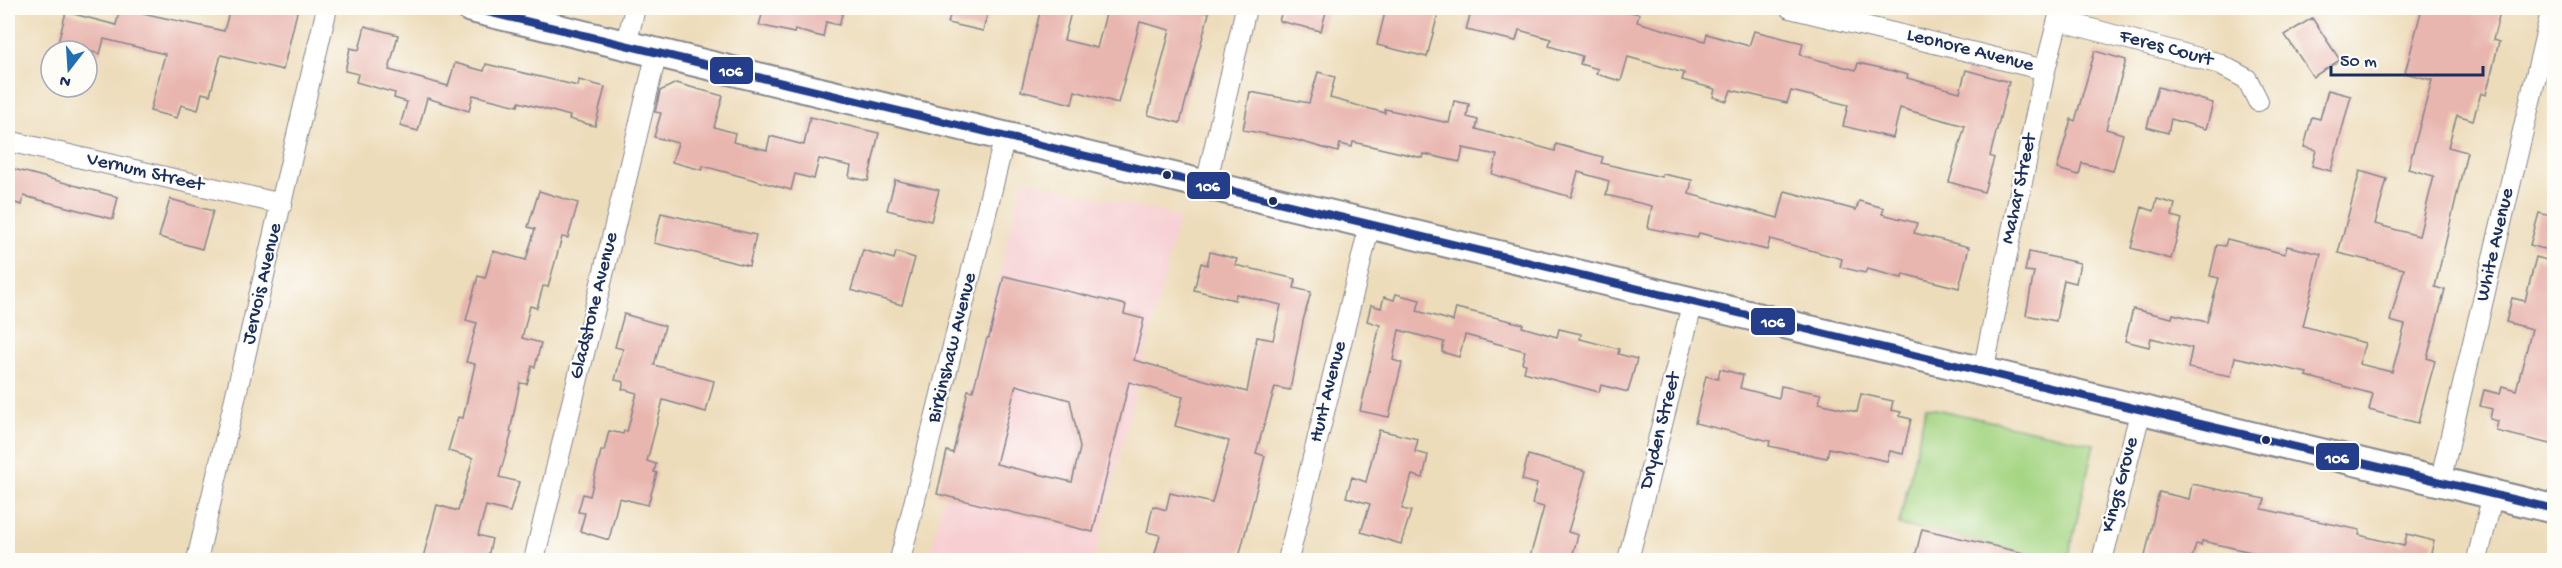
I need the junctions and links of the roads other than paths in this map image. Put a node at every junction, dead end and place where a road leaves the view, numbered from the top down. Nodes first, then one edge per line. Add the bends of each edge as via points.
1 (327, 8) edge
2 (471, 8) edge
3 (635, 8) edge
4 (1246, 8) edge
5 (1790, 8) edge
6 (2552, 8) edge
7 (2059, 14) edge
8 (626, 45) junction
9 (657, 52) junction
10 (2045, 70) junction
11 (2258, 101) dead end
12 (1005, 136) junction
13 (8, 141) edge
14 (1206, 185) junction
15 (282, 204) junction
16 (1370, 224) junction
17 (1693, 302) junction
18 (1983, 372) junction
19 (2141, 410) junction
20 (2440, 482) junction
21 (2493, 494) junction
22 (2554, 509) edge
23 (197, 561) edge
24 (534, 561) edge
25 (900, 561) edge
26 (1288, 561) edge
27 (1629, 561) edge
28 (2102, 561) edge
29 (2477, 561) edge

1 - 15 street, Jervois Avenue
2 - 8 main road
3 - 8 street
4 - 14 street
5 - 10 street, Leonore Avenue
6 - 20 street, White Avenue
7 - 10 street, Mahar Street
7 - 11 street, Feres Court via 2217,63 2247,79
8 - 9 main road
9 - 12 main road
9 - 24 street, Gladstone Avenue
10 - 18 street, Mahar Street
12 - 14 main road
12 - 25 street, Birkinshaw Avenue
13 - 15 street, Vernum Street
14 - 16 main road
15 - 23 street, Jervois Avenue
16 - 17 main road
16 - 26 street, Hunt Avenue
17 - 18 main road
17 - 27 street, Dryden Street
18 - 19 main road
19 - 20 main road
19 - 28 street, Kings Grove
20 - 21 main road
21 - 22 main road
21 - 29 street

